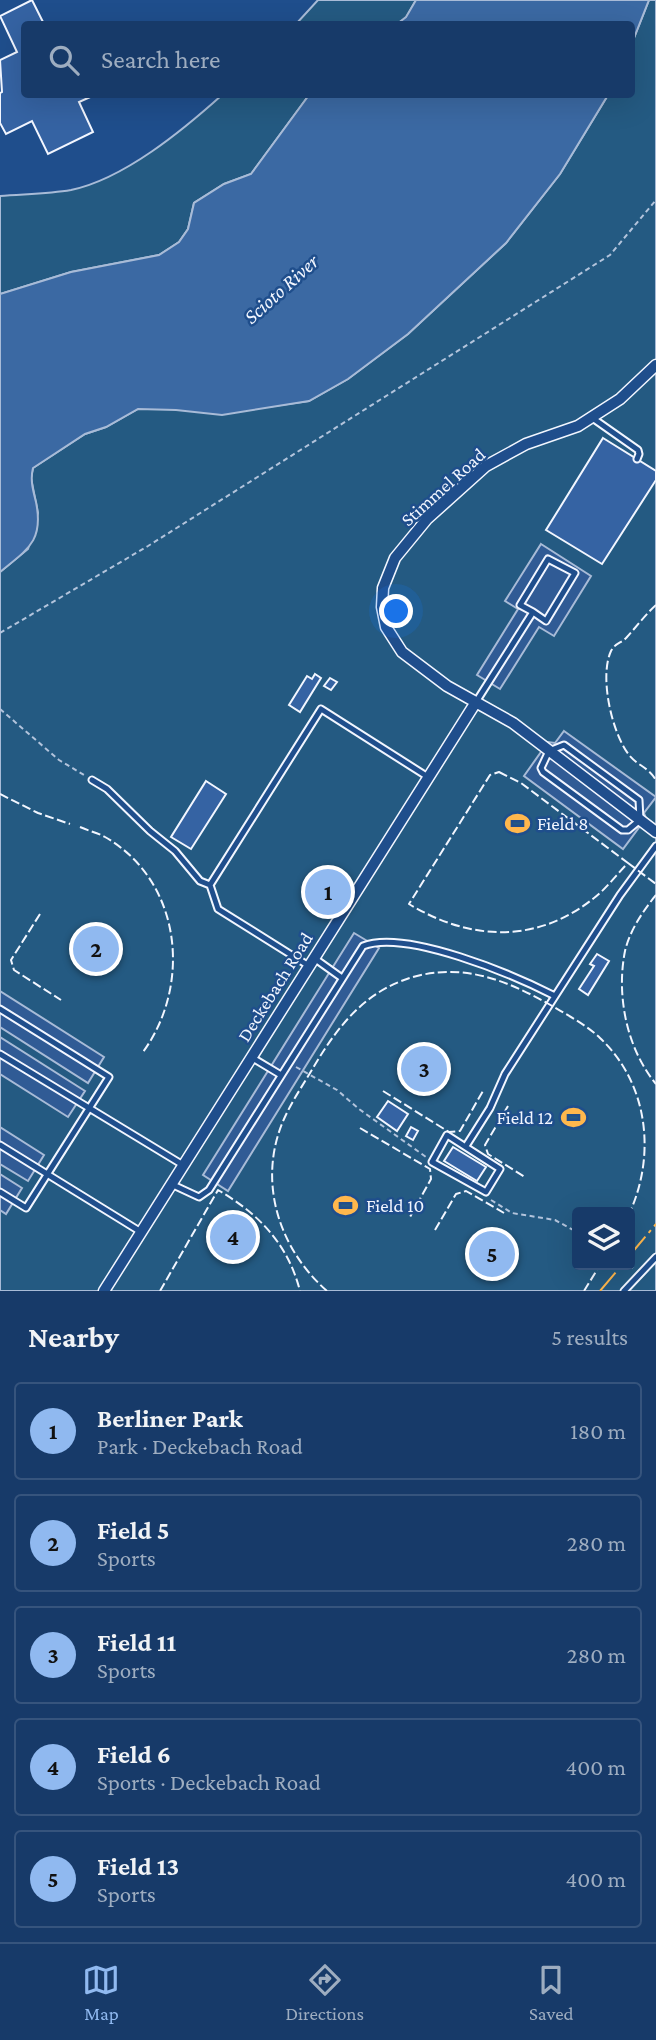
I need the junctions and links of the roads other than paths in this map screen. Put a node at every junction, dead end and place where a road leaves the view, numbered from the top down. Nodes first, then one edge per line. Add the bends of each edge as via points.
1 (656, 365) edge
2 (591, 417) junction
3 (637, 459) dead end
4 (533, 612) junction
5 (476, 702) junction
6 (549, 751) junction
7 (428, 777) junction
8 (92, 780) road end
9 (640, 820) junction
10 (656, 832) edge
11 (656, 846) edge
12 (210, 885) junction
13 (311, 962) junction
14 (342, 978) junction
15 (555, 996) junction
16 (0, 1009) edge
17 (0, 1054) edge
18 (251, 1057) junction
19 (281, 1075) junction
20 (89, 1108) junction
21 (0, 1145) edge
22 (467, 1146) junction
23 (183, 1165) junction
24 (47, 1174) junction
25 (171, 1184) junction
26 (0, 1192) edge
27 (141, 1232) junction
28 (656, 1257) edge
29 (104, 1291) edge
30 (624, 1291) edge

1 - 2 street, Stimmel Road via 620,399
2 - 3 lane via 638,450
2 - 5 street, Stimmel Road via 486,466 427,519 388,573 382,607 394,641 428,673
4 - 4 lane via 546,621 575,573 548,559 520,605
4 - 5 lane
5 - 6 street, Stimmel Road
5 - 7 street, Deckebach Road
6 - 9 street, Stimmel Road
6 - 9 lane via 568,746 639,800
6 - 9 lane via 543,772 622,830
7 - 12 lane via 321,709
7 - 13 street, Deckebach Road
8 - 12 lane via 175,851 200,881
9 - 10 street, Stimmel Road
11 - 15 lane
12 - 13 lane via 218,909
13 - 14 lane
13 - 18 street, Deckebach Road
14 - 15 lane via 363,946 392,942 491,968
14 - 19 lane
15 - 22 lane via 505,1074
16 - 20 lane via 109,1077
17 - 20 lane
18 - 19 lane
18 - 23 street, Deckebach Road
19 - 25 lane via 209,1190 199,1197
20 - 23 lane
20 - 24 lane
21 - 24 lane
22 - 22 lane via 500,1169 486,1192 432,1162 447,1135
23 - 25 street, Deckebach Road
24 - 26 lane via 26,1208
24 - 27 lane
25 - 27 street, Deckebach Road
27 - 29 street, Deckebach Road
28 - 30 lane

